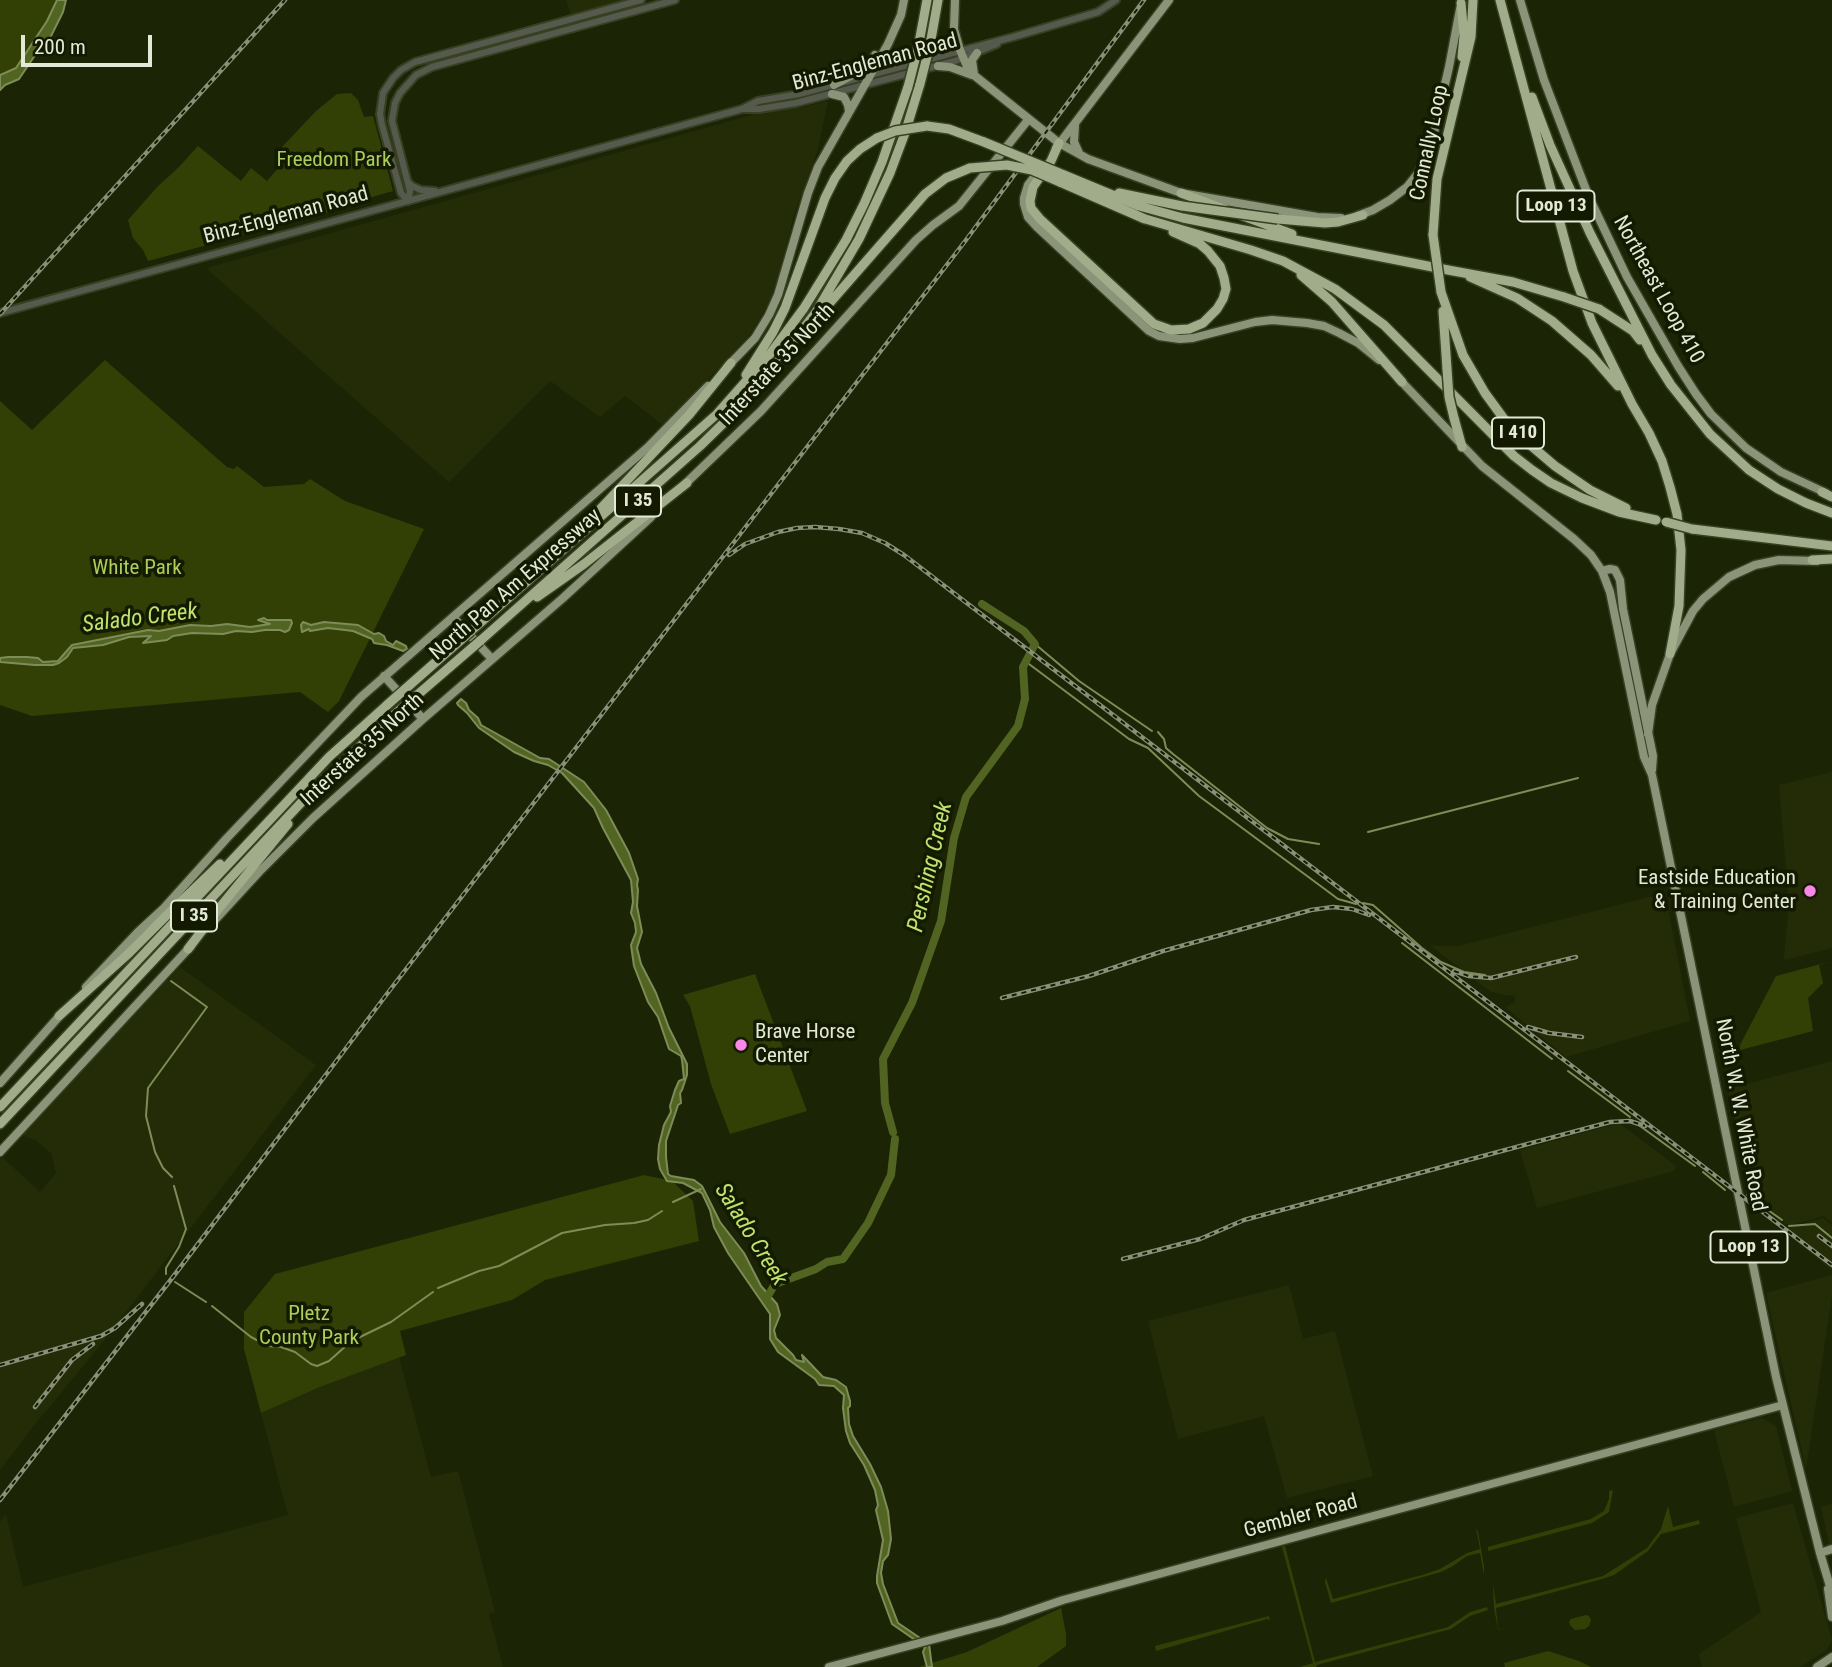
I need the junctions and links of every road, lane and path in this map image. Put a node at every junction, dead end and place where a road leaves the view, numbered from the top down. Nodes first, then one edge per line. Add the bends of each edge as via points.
1 (641, 0) edge
2 (675, 0) edge
3 (904, 0) edge
4 (926, 0) edge
5 (939, 0) edge
6 (956, 0) edge
7 (1116, 0) edge
8 (1169, 0) edge
9 (1473, 0) edge
10 (1500, 0) edge
11 (1520, 0) edge
12 (1461, 1) edge
13 (901, 14) junction
14 (1013, 37) junction
15 (977, 53) junction
16 (961, 55) junction
17 (938, 65) junction
18 (869, 76) junction
19 (975, 76) junction
20 (1460, 84) junction
21 (864, 85) junction
22 (833, 90) junction
23 (849, 111) junction
24 (1028, 120) junction
25 (1075, 122) junction
26 (1059, 144) junction
27 (1082, 156) junction
28 (1062, 178) junction
29 (407, 180) junction
30 (1090, 187) junction
31 (440, 192) junction
32 (1181, 193) junction
33 (408, 201) junction
34 (1363, 215) junction
35 (1142, 218) junction
36 (1323, 245) junction
37 (1283, 261) junction
38 (1448, 270) junction
39 (1441, 292) junction
40 (0, 313) edge
41 (808, 324) junction
42 (1652, 355) junction
43 (731, 363) junction
44 (1402, 382) junction
45 (740, 391) junction
46 (1632, 404) junction
47 (1462, 447) junction
48 (687, 483) junction
49 (1822, 492) joint
50 (1832, 496) edge
51 (1832, 513) edge
52 (1656, 520) junction
53 (1832, 546) edge
54 (567, 548) junction
55 (1812, 560) joint
56 (1832, 560) edge
57 (1602, 571) junction
58 (453, 617) junction
59 (498, 625) junction
60 (1670, 653) junction
61 (492, 659) junction
62 (384, 676) junction
63 (423, 719) junction
64 (1648, 734) junction
65 (337, 767) junction
66 (1652, 775) junction
67 (263, 826) junction
68 (188, 949) junction
69 (59, 1016) junction
70 (0, 1083) edge
71 (0, 1107) edge
72 (0, 1124) edge
73 (0, 1152) edge
74 (1783, 1405) junction
75 (1832, 1549) edge
76 (1820, 1553) junction
77 (1828, 1582) junction
78 (1832, 1593) edge
79 (1832, 1618) edge
80 (1832, 1657) edge
81 (829, 1667) edge
82 (1816, 1667) edge

1 - 33 street via 415,62 401,70 383,93 380,114 401,193
2 - 29 street via 416,75 400,93 393,115 392,127
3 - 13 main road, Interstate 35 North
4 - 45 highway, North Pan Am Expressway / I 35, bridge via 908,87 874,182 846,240 804,308
5 - 41 highway, North Pan Am Expressway / I 35, bridge via 899,151 877,203
6 - 16 main road via 954,29
7 - 14 street, Binz-Engleman Road via 1098,12
8 - 25 main road
9 - 20 highway, Connally Loop / I 410 via 1471,37
10 - 42 highway via 1550,145
10 - 46 highway, Loop 13 via 1573,271 1592,323
11 - 49 main road, Northeast Loop 410 via 1544,80 1588,195 1627,277 1678,366 1711,414 1746,448
12 - 20 highway
12 - 34 main road via 1432,141 1419,172 1407,187
13 - 18 main road, Interstate 35 North
13 - 22 main road via 872,61
14 - 15 street, Binz-Engleman Road
14 - 16 street, Binz-Engleman Road
15 - 16 street, Binz-Engleman Road
15 - 19 main road via 971,60
16 - 17 street, Binz-Engleman Road
16 - 18 street, Binz-Engleman Road
16 - 19 main road
17 - 19 main road
17 - 21 street, Binz-Engleman Road
18 - 21 main road, Interstate 35 North
18 - 22 street, Binz-Engleman Road
19 - 24 main road
20 - 39 highway, Connally Loop / I 410, bridge via 1437,180 1433,234
21 - 22 street, Binz-Engleman Road
21 - 23 main road, Interstate 35 North
22 - 23 main road via 844,97
22 - 31 street, Binz-Engleman Road via 796,103 743,109
23 - 43 main road, Interstate 35 North via 818,167 778,295 755,338
24 - 26 main road
24 - 48 main road, Interstate 35 North via 959,206 916,240 761,411
25 - 26 main road
25 - 27 main road via 1074,142
26 - 27 main road
26 - 35 highway via 1032,187 1030,201 1035,214 1154,324 1180,330 1203,323 1223,299 1226,289 1220,267 1199,244
26 - 44 main road via 1028,186 1026,212 1037,228 1149,331 1180,339 1255,322 1289,320 1324,326 1358,343
27 - 32 main road
28 - 30 highway
28 - 35 highway
28 - 41 highway, bridge via 1007,165 970,168 946,178 925,194
28 - 45 highway, bridge via 949,129 926,126 895,131 860,149 835,177 778,323
29 - 31 street via 417,188
29 - 33 street
30 - 34 highway, bridge via 1278,219 1325,223
30 - 36 highway via 1183,218
31 - 33 street, Binz-Engleman Road
32 - 34 main road via 1317,217
32 - 36 highway
33 - 40 street, Binz-Engleman Road
35 - 37 highway
36 - 38 highway
37 - 44 highway via 1332,302
37 - 52 highway via 1335,289 1384,325 1532,470 1582,498
38 - 42 highway, bridge via 1513,282 1599,309 1633,331
38 - 46 highway via 1517,298 1552,321 1609,373
39 - 47 highway, bridge via 1449,397
39 - 52 highway, Connally Loop / I 410 via 1462,355 1504,419 1555,466 1590,490
41 - 59 highway, North Pan Am Expressway / I 35 via 717,430
42 - 51 highway via 1697,420 1732,456 1779,489
43 - 54 highway
43 - 58 main road, Interstate 35 North via 647,448
44 - 47 main road
45 - 54 highway, North Pan Am Expressway / I 35
46 - 60 highway, Loop 13 via 1662,461 1677,514 1681,574
47 - 57 main road, North W. W. White Road / Loop 13 via 1574,539
48 - 59 highway via 584,565
48 - 61 main road, Interstate 35 North
49 - 50 highway
52 - 53 highway, Connally Loop / I 410, bridge
54 - 67 highway, North Pan Am Expressway / I 35, bridge via 329,757
55 - 56 highway
55 - 60 main road via 1767,562 1729,577 1703,598
57 - 64 main road, North W. W. White Road / Loop 13 via 1613,569 1619,576
57 - 66 main road, North W. W. White Road / Loop 13
58 - 61 main road
58 - 62 main road, Interstate 35 North
59 - 65 highway, North Pan Am Expressway / I 35, bridge
60 - 64 main road, North W. W. White Road / Loop 13 via 1652,705
61 - 63 main road, Interstate 35 North
62 - 63 main road
62 - 69 main road, Interstate 35 North via 332,725
63 - 68 main road, Interstate 35 North via 313,818
64 - 66 main road, North W. W. White Road / Loop 13
65 - 68 highway
65 - 72 highway, North Pan Am Expressway / I 35
66 - 74 main road, North W. W. White Road / Loop 13
67 - 69 highway
67 - 71 highway, North Pan Am Expressway / I 35
68 - 73 main road, Interstate 35 North
69 - 70 main road, Interstate 35 North
74 - 76 main road, North W. W. White Road / Loop 13
74 - 81 main road, Gembler Road
75 - 76 main road
76 - 77 main road, North W. W. White Road / Loop 13
77 - 78 main road, North W. W. White Road / Loop 13
77 - 79 main road, North W. W. White Road / Loop 13
80 - 82 main road

